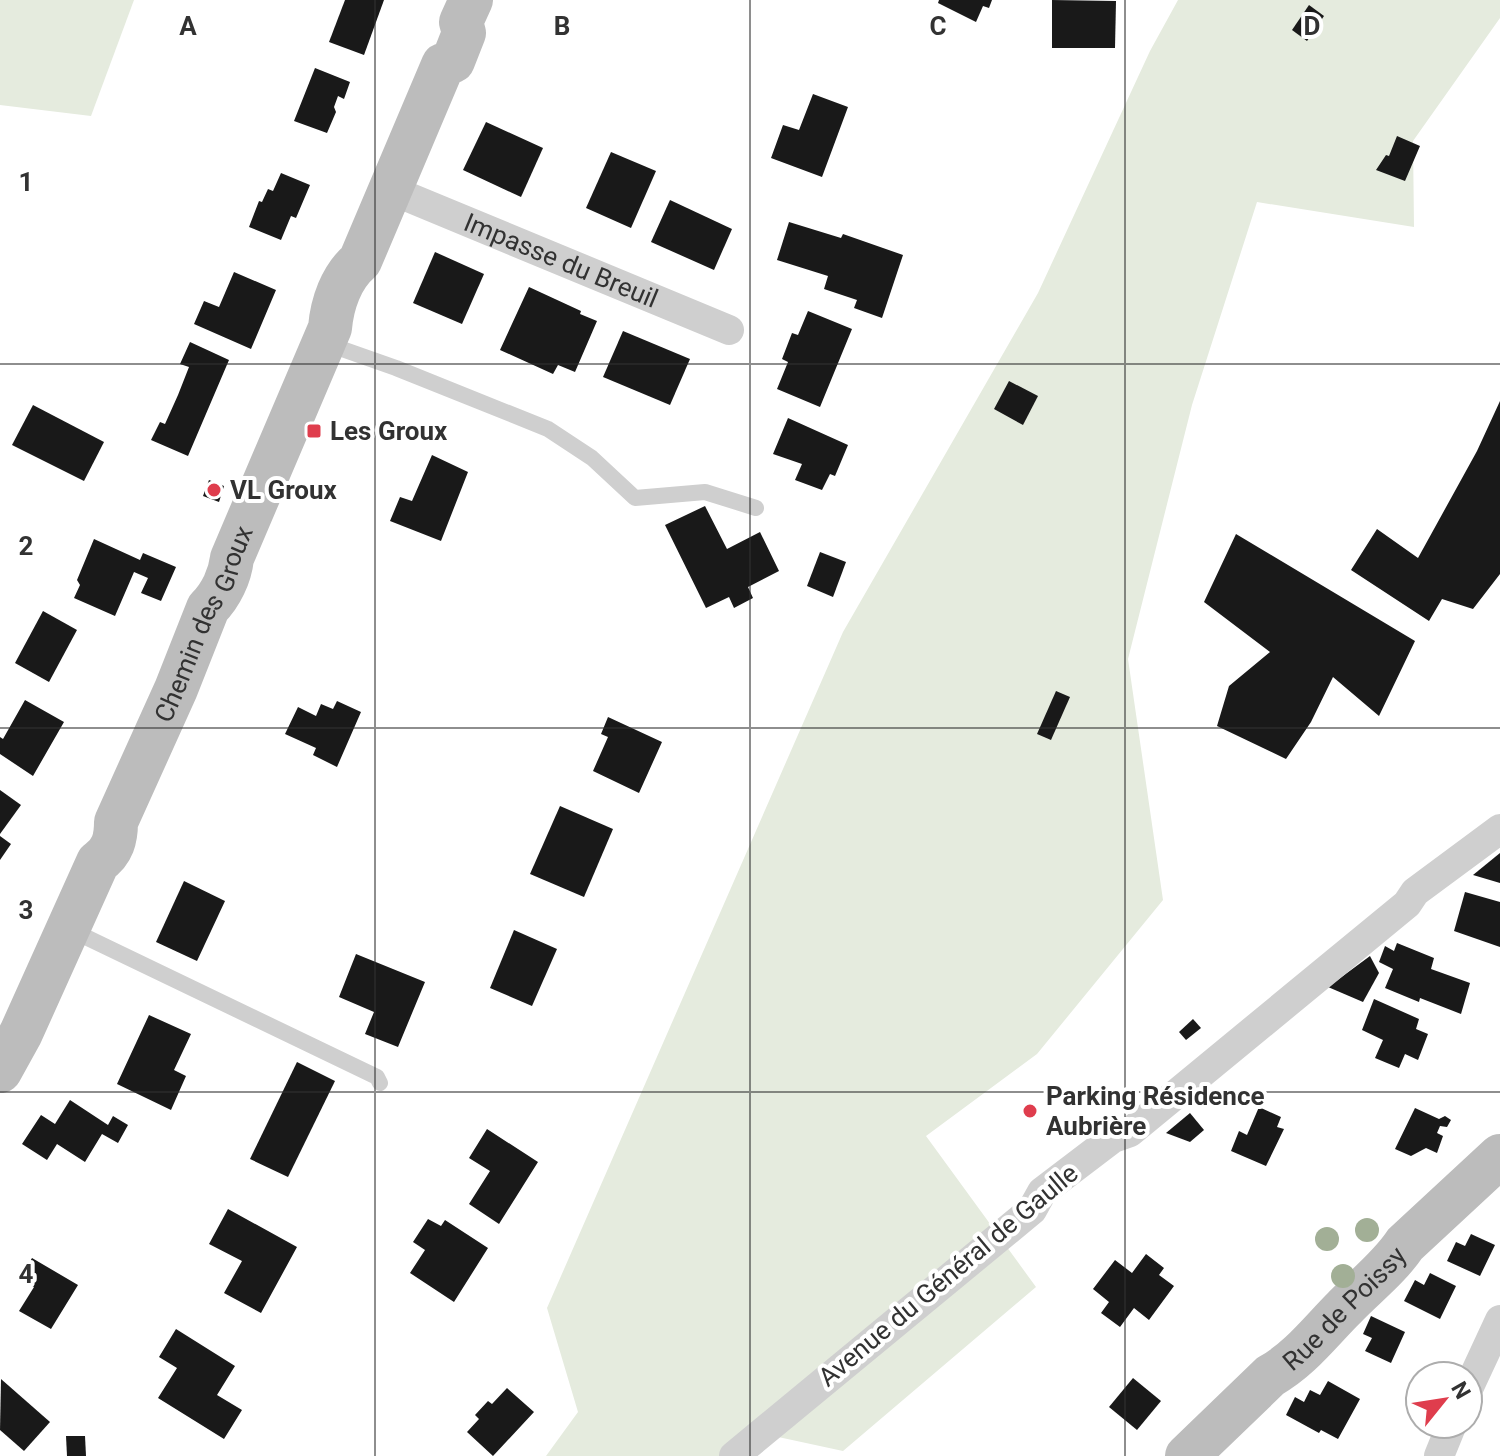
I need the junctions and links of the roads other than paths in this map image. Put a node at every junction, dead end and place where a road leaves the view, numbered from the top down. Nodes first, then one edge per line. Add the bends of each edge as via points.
1 (471, 0) edge
2 (391, 190) junction
3 (729, 330) dead end
4 (323, 343) junction
5 (756, 508) dead end
6 (1500, 829) edge
7 (68, 929) junction
8 (0, 1071) edge
9 (380, 1083) dead end
10 (1500, 1156) edge
11 (1500, 1320) edge
12 (1481, 1360) edge
13 (734, 1456) edge
14 (1187, 1456) edge

1 - 2 street, Chemin des Groux via 453,61 443,65
2 - 3 street, Impasse du Breuil
2 - 4 street, Chemin des Groux via 331,311
4 - 5 lane via 548,429 592,458 635,498 705,492
4 - 7 street, Chemin des Groux via 226,580 208,608 116,822 116,836 98,862
6 - 13 street, Avenue du Général de Gaulle via 1415,892 1130,1132 1113,1138 1042,1192 1032,1210
7 - 8 street, Chemin des Groux
7 - 9 lane via 377,1077
10 - 14 street, Rue de Poissy via 1405,1244 1327,1328
11 - 12 street

